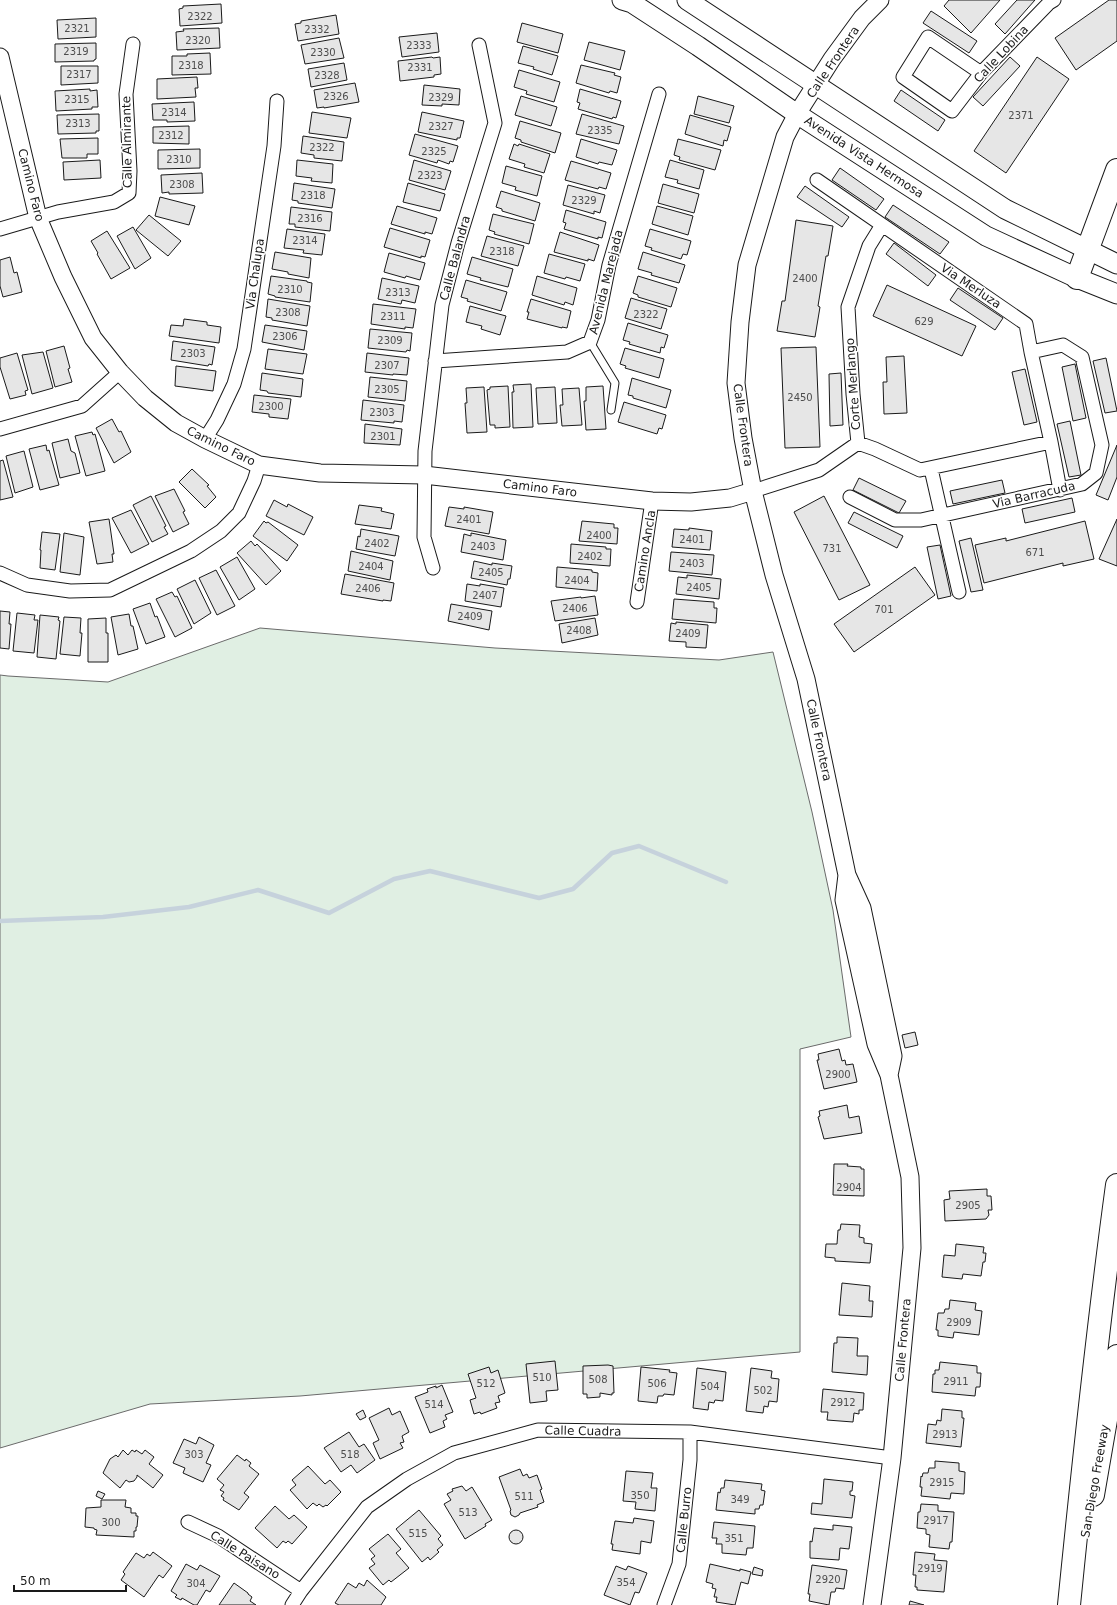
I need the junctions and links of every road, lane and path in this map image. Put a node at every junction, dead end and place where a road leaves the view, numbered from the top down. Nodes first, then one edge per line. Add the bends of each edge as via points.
1 (622, 0) edge
2 (688, 0) edge
3 (880, 0) edge
4 (1054, 0) edge
5 (133, 44) dead end
6 (479, 45) dead end
7 (0, 57) edge
8 (981, 73) junction
9 (817, 84) junction
10 (659, 94) dead end
11 (277, 102) dead end
12 (797, 114) junction
13 (1117, 170) edge
14 (817, 180) dead end
15 (38, 218) junction
16 (882, 225) junction
17 (0, 229) edge
18 (1086, 250) junction
19 (1117, 264) edge
20 (1077, 278) junction
21 (1117, 294) edge
22 (590, 342) junction
23 (1031, 352) junction
24 (435, 361) junction
25 (120, 372) junction
26 (611, 410) dead end
27 (0, 429) edge
28 (205, 439) junction
29 (1051, 442) junction
30 (858, 443) junction
31 (259, 465) junction
32 (931, 469) junction
33 (424, 475) junction
34 (1060, 490) junction
35 (753, 491) junction
36 (850, 497) dead end
37 (652, 501) junction
38 (943, 515) junction
39 (433, 568) dead end
40 (0, 573) edge
41 (960, 592) dead end
42 (637, 602) dead end
43 (1117, 1185) edge
44 (1117, 1356) edge
45 (690, 1432) junction
46 (892, 1458) junction
47 (188, 1522) dead end
48 (301, 1591) junction
49 (292, 1605) edge
50 (664, 1605) edge
51 (872, 1605) edge
52 (1069, 1605) edge
53 (1074, 1605) edge

1 - 12 main road, Avenida Vista Hermosa via 632,3
2 - 9 main road
3 - 9 street, Calle Frontera via 862,18
4 - 8 street, Calle Lobina
5 - 15 street, Calle Almirante via 126,94 129,193 114,202
6 - 24 street, Calle Balandra via 495,123 442,305
7 - 15 street, Camino Faro
8 - 8 street, Calle Lobina via 952,111 903,77 928,37
9 - 12 street, Calle Frontera
9 - 18 main road via 1005,209
10 - 22 street, Avenida Marejada via 609,265 598,320
11 - 28 street, Via Chalupa via 274,146 244,349 234,384
12 - 20 main road, Avenida Vista Hermosa via 986,236
12 - 35 street, Calle Frontera via 785,136 747,265 740,322 736,383
13 - 18 highway
14 - 16 street, Via Merluza
15 - 17 street
15 - 25 street, Camino Faro via 93,338
16 - 23 street, Via Merluza via 1026,324
16 - 30 street, Corte Merlango via 869,246 848,307
18 - 19 main road
18 - 20 highway
20 - 21 main road, Avenida Vista Hermosa
22 - 24 street, Avenida Marejada via 567,352
22 - 26 lane via 615,383
23 - 29 street, Via Merluza
23 - 34 street, Via Barracuda via 1063,345 1082,357 1102,445 1096,473 1082,484
24 - 33 street, Calle Balandra
25 - 27 street via 82,406
25 - 28 street, Camino Faro via 145,398 176,423
28 - 31 street, Camino Faro
29 - 32 street, Corte Merlango
29 - 34 street
30 - 32 street, Corte Merlango via 920,470
30 - 35 street via 819,470
31 - 33 street, Camino Faro via 320,473
31 - 40 street via 239,513 221,531 191,551 110,590 70,590 27,585
32 - 38 street
33 - 37 street, Camino Faro
33 - 39 street, Calle Balandra via 424,537
34 - 38 street, Via Barracuda
35 - 37 street, Camino Faro via 730,498 691,502
35 - 46 street, Calle Frontera via 774,575 806,679 847,875 862,908 893,1056 890,1075 910,1177 912,1248
36 - 38 street, Via Barracuda via 895,520 921,520
37 - 42 street, Camino Ancla
38 - 41 street
43 - 52 highway via 1103,1284
44 - 53 highway, San Diego Freeway
45 - 46 street, Calle Cuadra
45 - 48 street, Calle Cuadra via 538,1430 454,1453 407,1479 367,1507
45 - 50 street, Calle Burro via 690,1460 679,1564
46 - 51 street, Calle Frontera
47 - 48 street, Calle Paisano via 218,1536
48 - 49 street, Calle Cuadra

